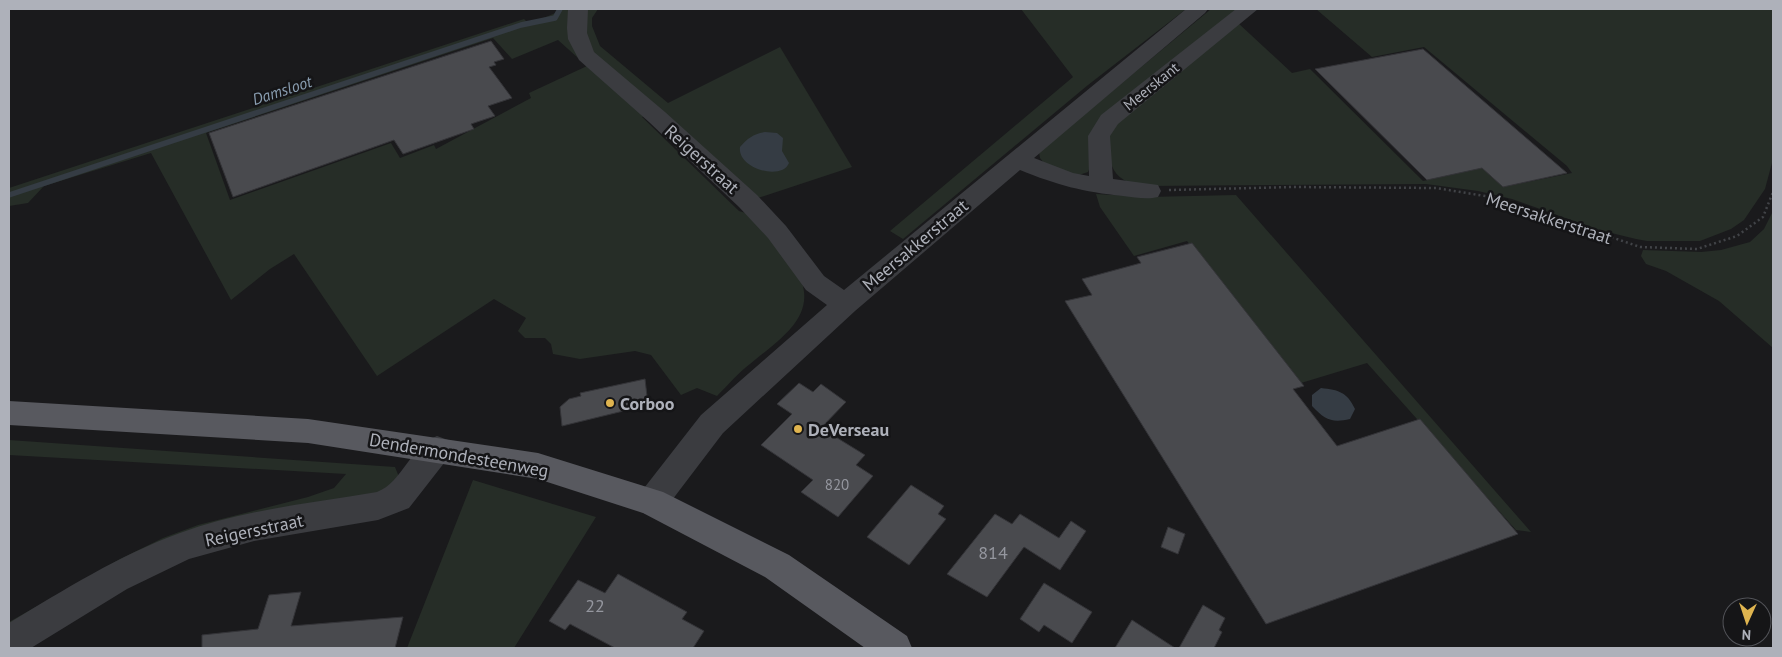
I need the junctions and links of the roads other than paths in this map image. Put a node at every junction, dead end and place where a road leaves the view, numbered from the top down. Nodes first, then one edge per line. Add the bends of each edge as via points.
1 (578, 9) edge
2 (1198, 9) edge
3 (1248, 9) edge
4 (1017, 160) junction
5 (1101, 186) junction
6 (1149, 191) road end
7 (845, 304) junction
8 (9, 413) edge
9 (438, 449) junction
10 (652, 502) junction
11 (9, 642) edge
12 (894, 648) edge

1 - 7 street, Reigerstraat via 578,44 586,56 748,201 777,232 815,283
2 - 4 street, Meersakkerstraat
3 - 5 street, Meerskant via 1109,120 1099,136
4 - 5 street via 1068,180
4 - 7 street, Meersakkerstraat
5 - 6 street
7 - 10 street, Meersakkerstraat via 712,424
8 - 9 main road, Dendermondesteenweg via 308,431
9 - 10 main road, Dendermondesteenweg via 538,466
9 - 11 street, Reigersstraat via 398,498 378,506 226,533 181,548 131,570
10 - 12 main road, Dendermondesteenweg via 777,566

